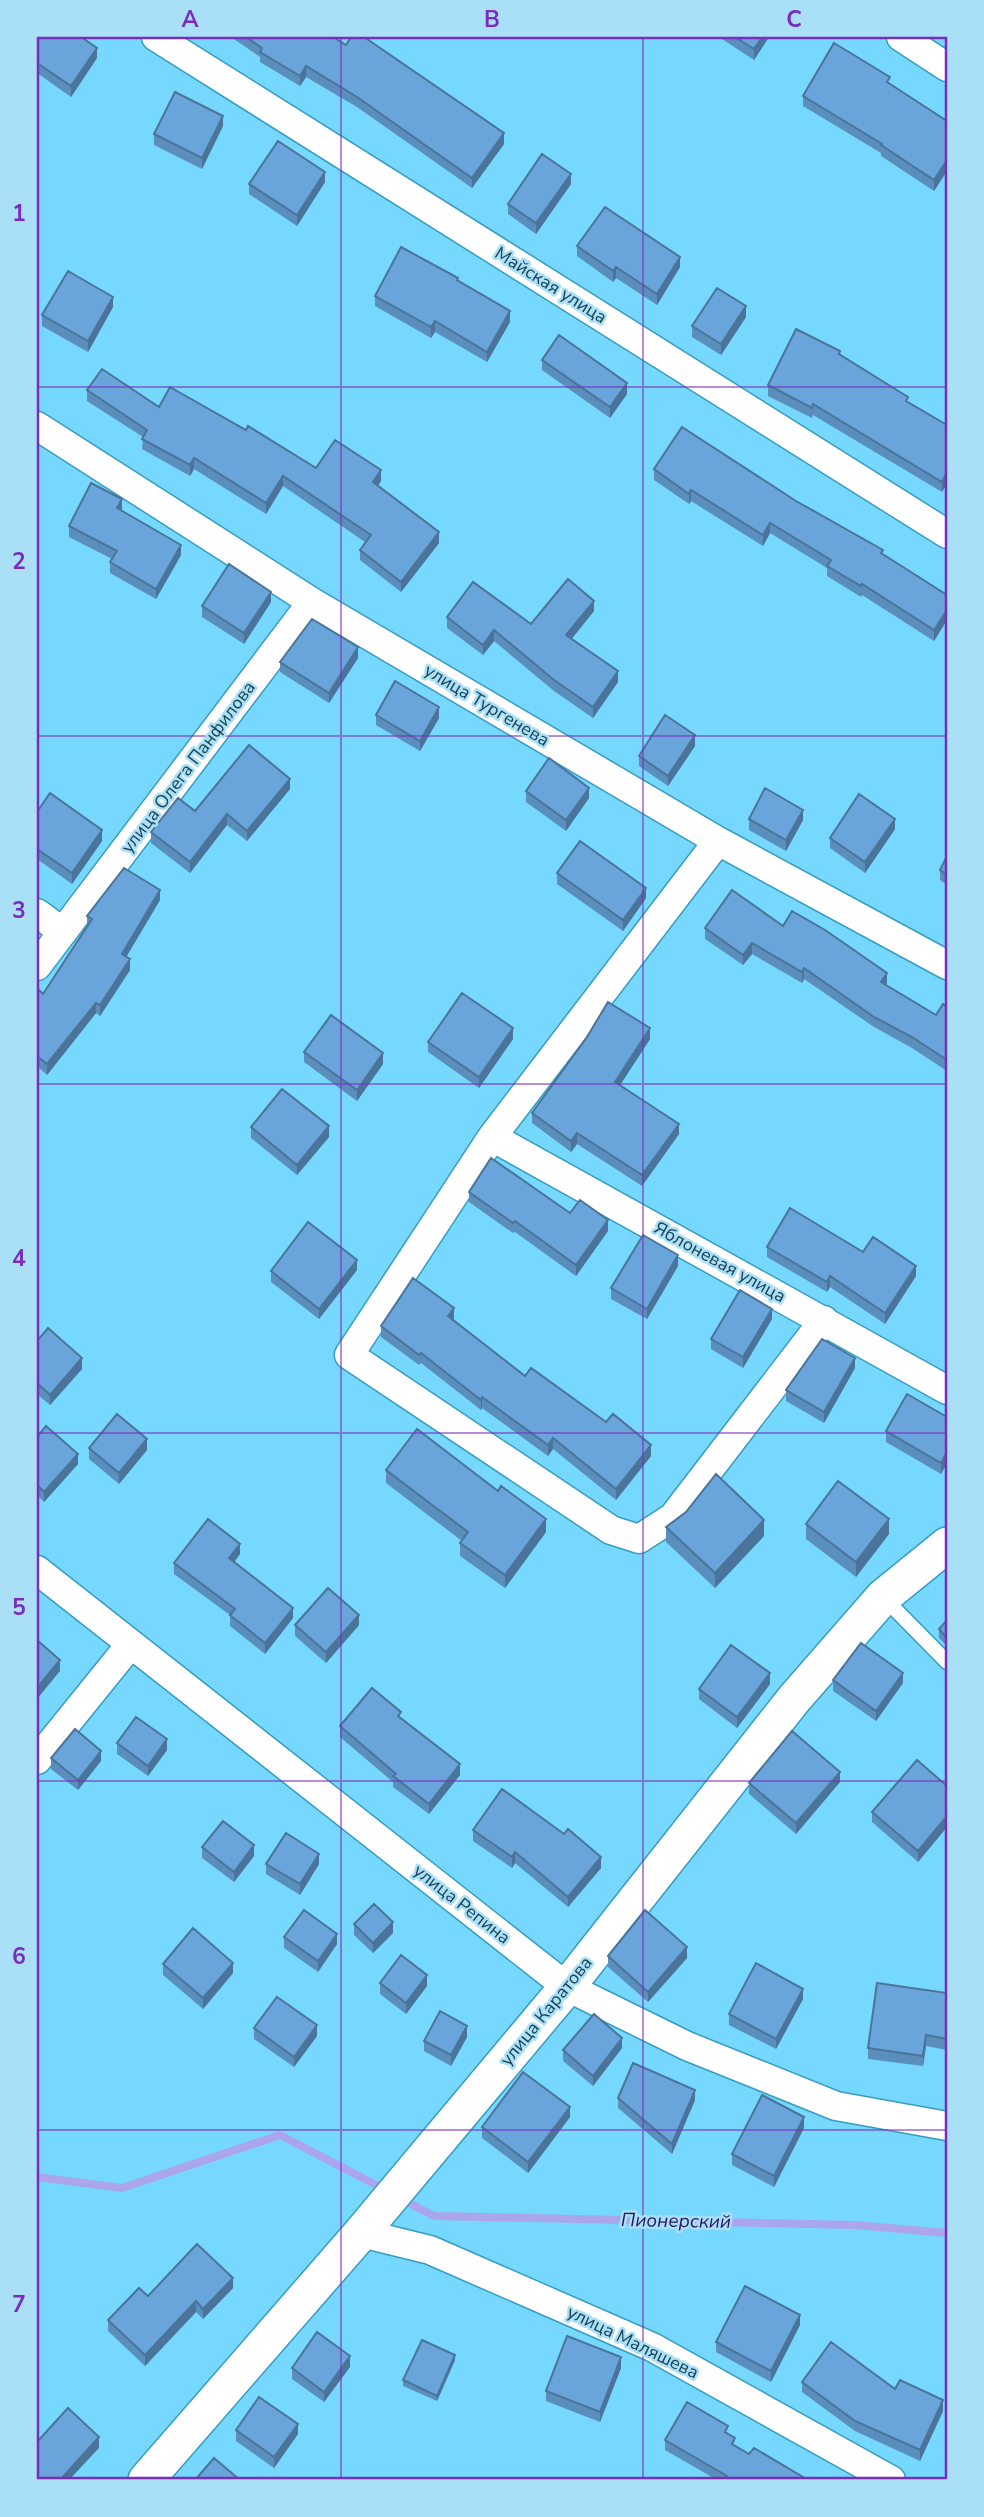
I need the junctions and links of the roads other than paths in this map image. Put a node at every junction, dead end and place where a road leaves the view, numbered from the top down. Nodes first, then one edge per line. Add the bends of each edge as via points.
1 (156, 37) edge
2 (901, 37) edge
3 (947, 67) edge
4 (37, 426) edge
5 (947, 534) edge
6 (312, 602) junction
7 (718, 841) junction
8 (37, 913) edge
9 (63, 932) junction
10 (947, 965) edge
11 (37, 966) edge
12 (492, 1137) junction
13 (824, 1320) junction
14 (947, 1390) edge
15 (947, 1545) edge
16 (37, 1570) edge
17 (883, 1597) junction
18 (130, 1645) junction
19 (947, 1662) edge
20 (37, 1760) edge
21 (567, 1987) junction
22 (947, 2126) edge
23 (362, 2233) junction
24 (146, 2480) edge
25 (891, 2480) edge

1 - 5 street, Майская улица
2 - 3 street
4 - 6 street, улица Тургенева
6 - 7 street, улица Тургенева
6 - 9 street, улица Олега Панфилова
7 - 10 street, улица Тургенева
7 - 12 street
8 - 9 street
9 - 11 street, улица Олега Панфилова
12 - 13 street, Яблоневая улица
12 - 13 street via 349,1355 611,1530 639,1539 673,1517
13 - 14 street, Яблоневая улица
15 - 17 street, улица Каратова
16 - 18 street, улица Репина
17 - 19 lane
17 - 21 street, улица Каратова via 794,1699
18 - 20 street
18 - 21 street, улица Репина
21 - 22 street, улица Репина via 687,2046 836,2106
21 - 23 street, улица Каратова
23 - 24 street, улица Каратова
23 - 25 street, улица Маляшева via 430,2250 652,2347

